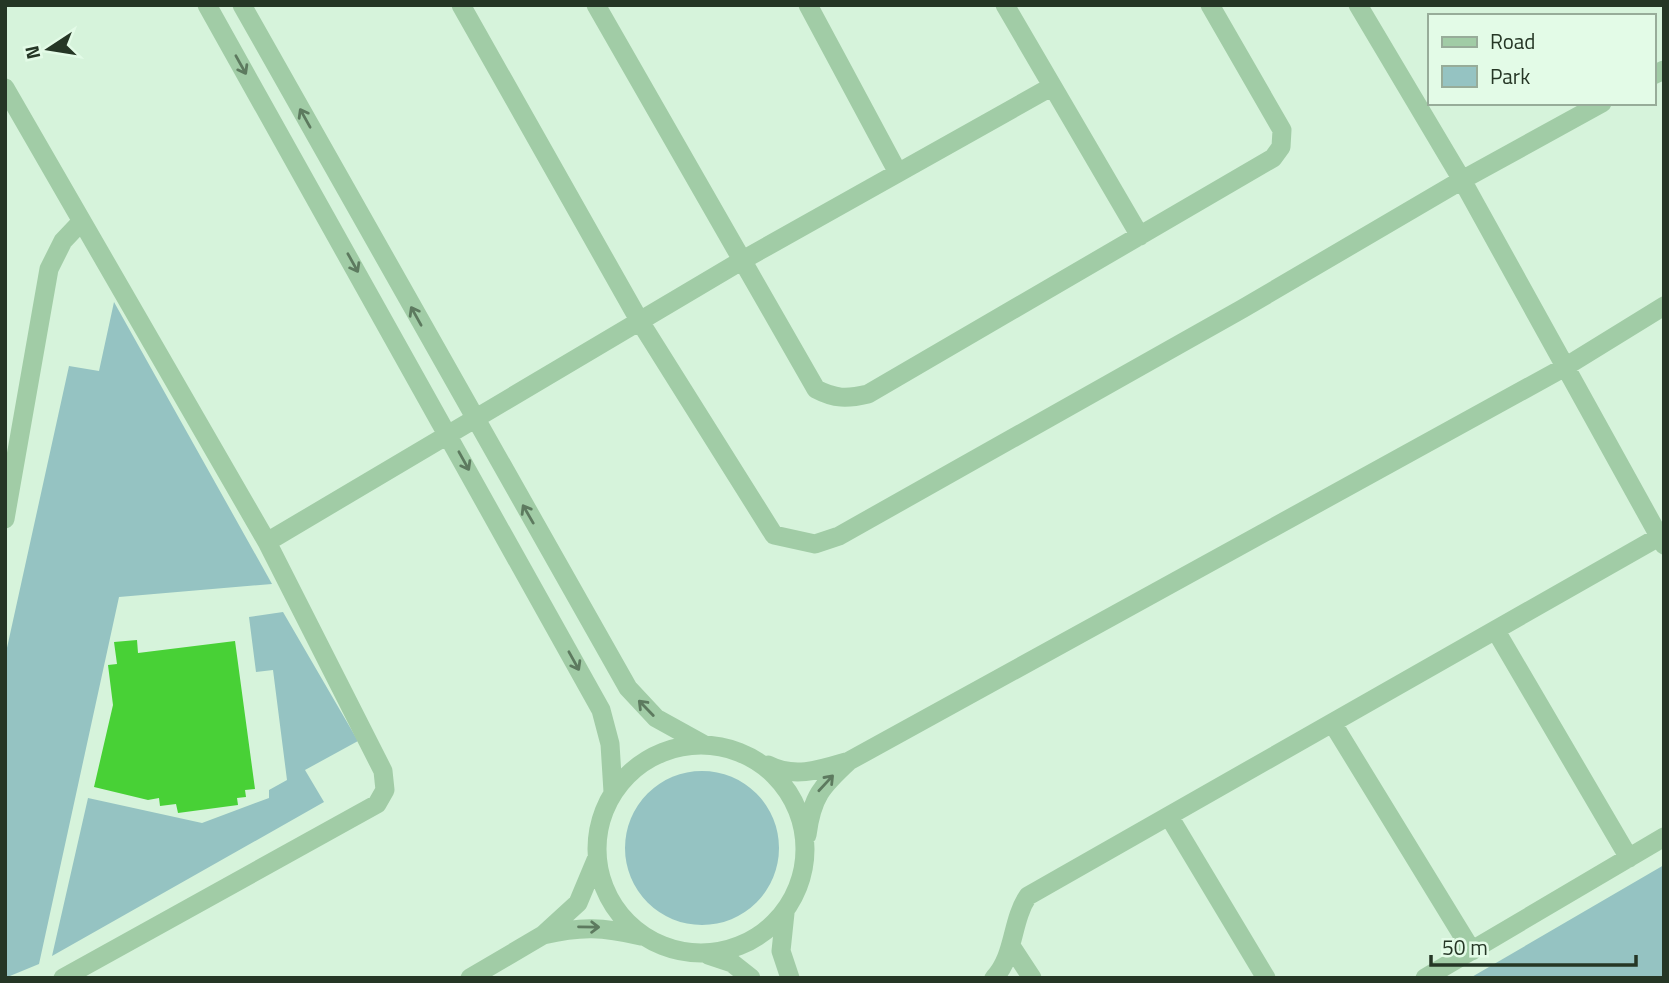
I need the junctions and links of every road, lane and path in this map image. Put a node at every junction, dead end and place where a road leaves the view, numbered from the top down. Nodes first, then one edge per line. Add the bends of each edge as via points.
1 (208, 5) edge
2 (242, 5) edge
3 (461, 5) edge
4 (596, 5) edge
5 (808, 5) edge
6 (1005, 5) edge
7 (1210, 5) edge
8 (1358, 5) edge
9 (1051, 87) junction
10 (5, 88) edge
11 (1598, 105) edge
12 (897, 171) junction
13 (1462, 180) junction
14 (81, 222) junction
15 (1140, 236) junction
16 (741, 261) junction
17 (1664, 306) edge
18 (639, 320) junction
19 (1565, 367) junction
20 (474, 421) junction
21 (450, 436) junction
22 (5, 519) edge
23 (1662, 539) edge
24 (267, 542) junction
25 (1496, 631) junction
26 (1333, 724) junction
27 (703, 744) junction
28 (756, 760) junction
29 (849, 761) junction
30 (613, 792) junction
31 (1170, 818) junction
32 (1664, 837) edge
33 (806, 846) junction
34 (1629, 858) junction
35 (597, 859) junction
36 (785, 913) junction
37 (543, 935) junction
38 (642, 936) junction
39 (1011, 946) junction
40 (1472, 951) junction
41 (707, 954) junction
42 (63, 978) edge
43 (470, 978) edge
44 (751, 978) edge
45 (790, 978) edge
46 (994, 978) edge
47 (1032, 978) edge
48 (1266, 978) edge
49 (1425, 978) edge

1 -> 21 street
20 -> 2 street
3 - 18 street
4 - 16 street
5 - 12 street
6 - 9 street
7 - 15 street via 1282,130 1281,147 1273,158
8 - 13 street
9 - 12 street
9 - 15 street
10 - 14 street
11 - 13 street
12 - 16 street
13 - 18 street via 1230,316 839,536 816,544 774,535
13 - 19 street
14 - 22 street via 63,241 49,269
14 - 24 street
15 - 16 street via 868,394 850,399 833,398 816,389
16 - 18 street
17 - 19 street
18 - 20 street
19 - 23 street
19 - 29 street
20 - 21 street
27 -> 20 street via 656,718 628,688
21 - 24 street
21 -> 30 street via 601,710 610,744
23 - 25 street
24 - 42 street via 383,771 385,790 377,804
25 - 26 street
25 - 34 street
26 - 31 street
26 - 40 street
27 - 28 street
27 - 30 street via 652,756
28 - 29 street via 790,772 811,772
28 - 33 street via 792,797
33 -> 29 street via 820,789
30 - 35 street via 599,824
31 - 39 street via 1028,896 1018,911
31 - 48 street
32 - 34 street
33 - 36 street via 800,881
34 - 40 street
35 - 37 street via 579,903
35 - 38 street via 604,889 619,915
36 - 41 street via 750,942
36 - 45 street via 781,951
37 -> 38 street via 579,926
37 - 43 street
38 - 41 street via 672,950
39 - 46 street
39 - 47 street
40 - 49 street
41 - 44 street via 732,963

